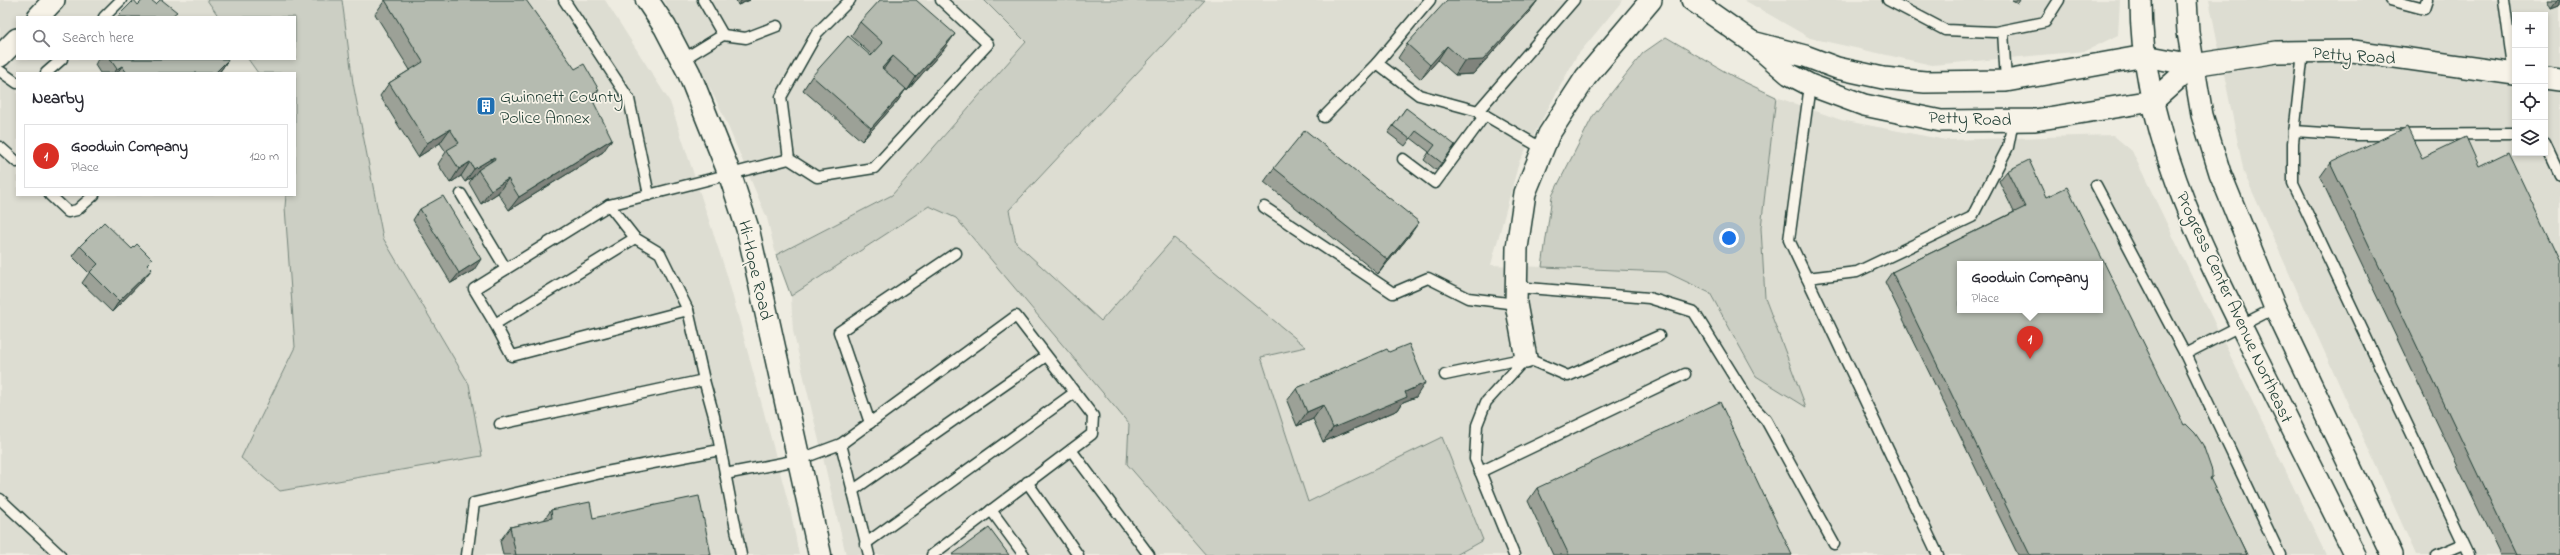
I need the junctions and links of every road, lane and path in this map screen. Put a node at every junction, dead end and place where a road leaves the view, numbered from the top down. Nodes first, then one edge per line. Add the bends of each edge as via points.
1 (54, 0) edge
2 (121, 0) edge
3 (564, 0) edge
4 (647, 0) edge
5 (703, 0) edge
6 (850, 0) edge
7 (941, 0) edge
8 (1430, 0) edge
9 (1574, 0) edge
10 (1651, 0) edge
11 (1692, 0) edge
12 (1888, 0) edge
13 (2059, 0) edge
14 (2141, 0) edge
15 (2186, 0) edge
16 (2390, 0) edge
17 (2427, 0) edge
18 (2504, 0) edge
19 (39, 16) edge
20 (105, 16) edge
21 (776, 26) dead end
22 (2003, 31) junction
23 (723, 34) junction
24 (16, 40) edge
25 (1752, 42) junction
26 (2303, 52) junction
27 (2145, 56) junction
28 (0, 59) edge
29 (61, 60) edge
30 (682, 60) junction
31 (2512, 60) edge
32 (1377, 62) junction
33 (2193, 65) junction
34 (47, 72) edge
35 (2512, 75) edge
36 (2548, 78) edge
37 (2560, 80) edge
38 (2006, 81) junction
39 (16, 84) edge
40 (1810, 85) junction
41 (2153, 101) junction
42 (1481, 113) junction
43 (1324, 117) dead end
44 (2013, 121) junction
45 (2294, 131) junction
46 (2512, 134) edge
47 (3, 149) edge
48 (1543, 149) junction
49 (2548, 150) edge
50 (790, 158) junction
51 (1403, 159) dead end
52 (16, 161) edge
53 (730, 175) junction
54 (2560, 176) edge
55 (2096, 185) dead end
56 (461, 194) dead end
57 (649, 195) junction
58 (51, 196) edge
59 (93, 196) edge
60 (609, 204) junction
61 (1264, 208) dead end
62 (635, 238) junction
63 (956, 253) dead end
64 (506, 269) junction
65 (1807, 278) junction
66 (1516, 296) junction
67 (2275, 308) junction
68 (688, 310) junction
69 (495, 324) junction
70 (2241, 326) junction
71 (1659, 336) dead end
72 (2185, 354) junction
73 (1046, 356) junction
74 (1526, 358) junction
75 (1445, 374) dead end
76 (1685, 374) dead end
77 (704, 380) junction
78 (1074, 393) junction
79 (870, 423) junction
80 (500, 424) dead end
81 (841, 444) junction
82 (720, 450) junction
83 (1071, 450) junction
84 (798, 460) junction
85 (1480, 472) junction
86 (725, 474) junction
87 (1028, 482) junction
88 (852, 491) junction
89 (0, 499) edge
90 (992, 510) junction
91 (865, 544) junction
92 (1834, 544) dead end
93 (2463, 544) junction
94 (60, 555) edge
95 (467, 555) edge
96 (741, 555) edge
97 (820, 555) edge
98 (869, 555) edge
99 (932, 555) edge
100 (1024, 555) edge
101 (1078, 555) edge
102 (1149, 555) edge
103 (1514, 555) edge
104 (1938, 555) edge
105 (2280, 555) edge
106 (2355, 555) edge
107 (2392, 555) edge
108 (2437, 555) edge
109 (2469, 555) edge

1 - 19 street
2 - 20 lane
3 - 57 lane via 629,99
4 - 30 street, Hi-Hope Road
5 - 23 lane
6 - 50 lane via 816,33 781,96
7 - 50 lane via 988,44 874,168 817,177
8 - 32 lane
9 - 42 lane
10 - 48 street via 1586,77 1549,134
11 - 25 street, Petty Road
12 - 22 lane via 1945,30
13 - 22 lane via 2044,22
14 - 27 street, Progress Center Avenue Northeast
15 - 33 street, Progress Center Avenue Northeast
16 - 17 lane via 2424,9
18 - 31 lane
21 - 23 lane via 746,38
22 - 38 lane
23 - 30 lane
24 - 28 street
25 - 38 street, Petty Road via 1805,56 1837,68 1883,78 1925,82
25 - 40 street, Petty Road via 1788,74
26 - 33 street, Petty Road via 2277,52
26 - 35 street, Petty Road via 2354,51
26 - 45 lane
27 - 33 street, Petty Road
27 - 38 street, Petty Road
27 - 41 street, Progress Center Avenue Northeast
28 - 39 lane
29 - 34 lane
30 - 53 street, Hi-Hope Road
32 - 42 lane via 1419,95
32 - 43 lane
33 - 41 street
33 - 67 street, Progress Center Avenue Northeast via 2202,115 2216,161
36 - 37 street
40 - 44 street, Petty Road via 1864,105 1941,120
40 - 65 lane via 1789,240
41 - 44 street, Petty Road
41 - 70 street, Progress Center Avenue Northeast via 2186,210
42 - 48 lane
42 - 51 lane via 1435,183
44 - 65 lane via 2008,147 1972,217 1857,272
45 - 46 lane via 2355,135
45 - 93 lane via 2293,183
47 - 52 lane
48 - 66 street via 1525,193 1517,248
49 - 54 lane
50 - 53 lane
53 - 57 lane
53 - 84 street, Hi-Hope Road via 748,230
55 - 72 lane
56 - 64 lane
57 - 60 lane
58 - 59 lane via 68,212 78,210
60 - 62 lane
60 - 64 lane
61 - 66 lane via 1393,293 1428,278 1468,298
62 - 68 lane via 660,253
62 - 69 lane
63 - 79 lane via 839,332
64 - 69 lane via 474,289
65 - 104 lane
66 - 74 street
66 - 92 lane via 1649,298 1694,312 1751,404 1766,420
67 - 70 lane
67 - 107 street, Progress Center Avenue Northeast
68 - 69 lane via 512,356
68 - 77 lane
70 - 72 lane
70 - 106 street, Progress Center Avenue Northeast
71 - 74 lane via 1568,376
72 - 105 lane
73 - 78 lane
73 - 79 lane via 1016,316
73 - 88 lane
74 - 75 lane
74 - 85 lane via 1486,402 1477,425 1475,459
76 - 85 lane
77 - 80 lane
77 - 82 lane
78 - 83 lane via 1092,416 1093,423 1092,434
78 - 91 lane
79 - 81 lane
81 - 84 lane
81 - 88 lane
82 - 86 lane
82 - 95 lane via 601,473 474,503
83 - 87 lane
83 - 102 lane
84 - 86 lane
84 - 97 street, Hi-Hope Road
85 - 103 lane
86 - 96 lane
87 - 90 lane
87 - 101 lane
88 - 91 lane
89 - 94 lane
90 - 99 lane
90 - 100 lane
91 - 98 lane
93 - 108 lane
93 - 109 lane

